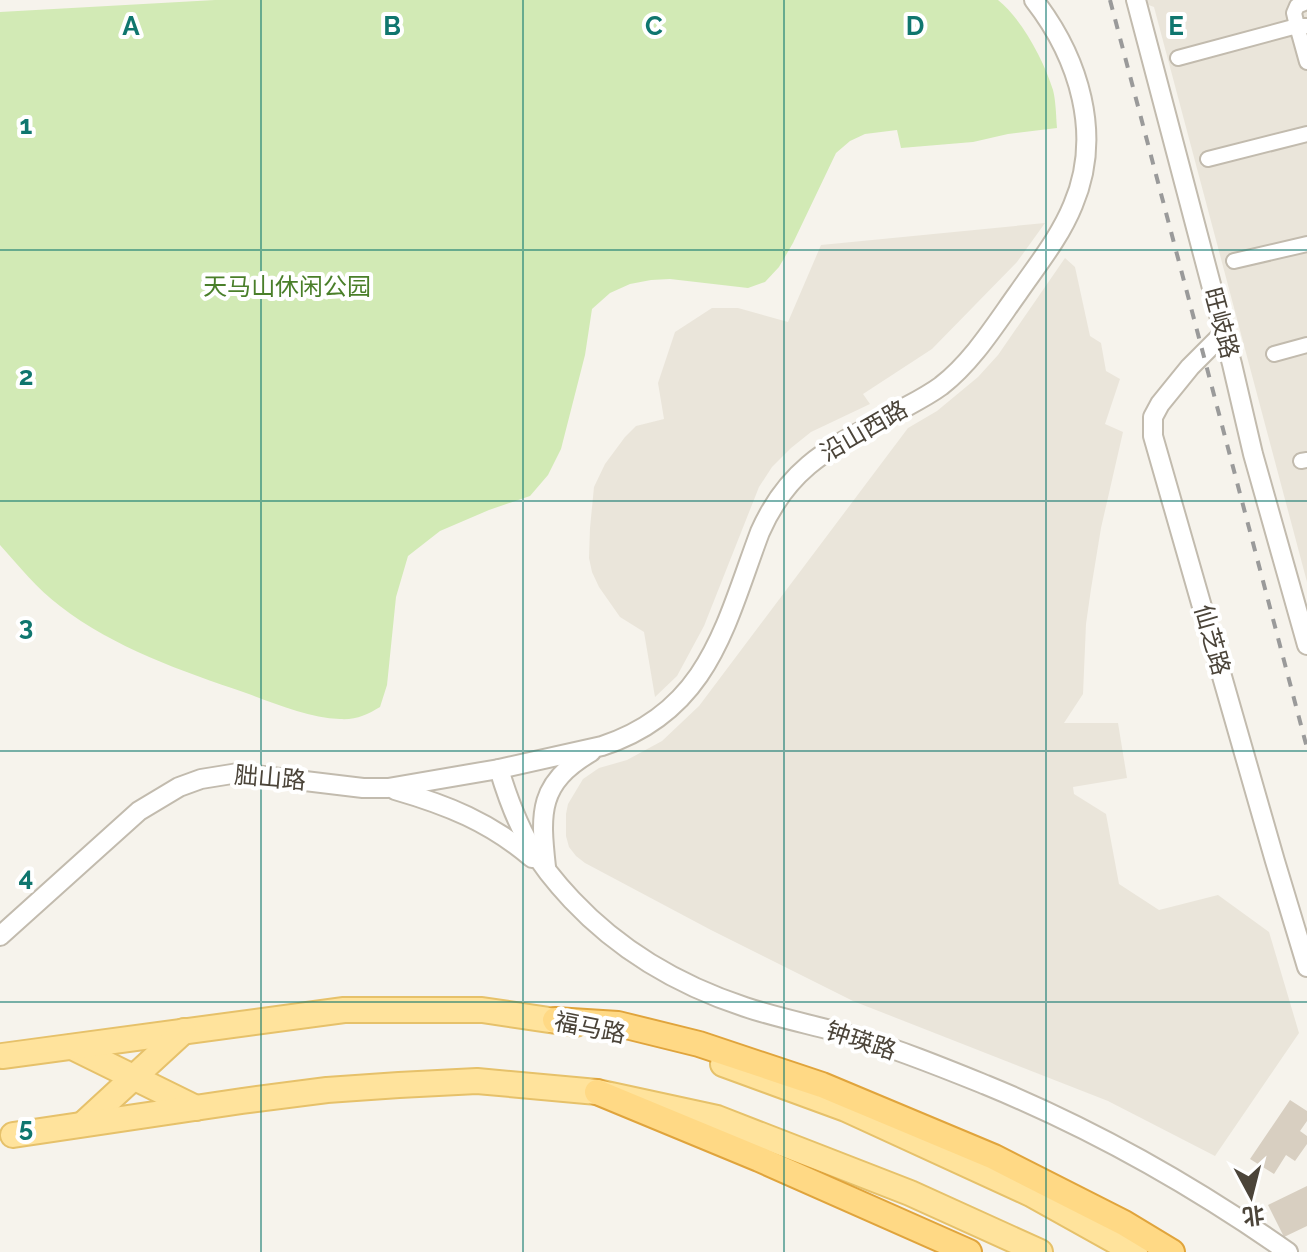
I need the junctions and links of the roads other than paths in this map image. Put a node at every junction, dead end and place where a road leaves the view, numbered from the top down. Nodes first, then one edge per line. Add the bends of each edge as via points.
1 (1034, 0) edge
2 (1136, 0) edge
3 (1307, 2) edge
4 (1302, 26) edge
5 (1178, 58) dead end
6 (1307, 62) edge
7 (1307, 134) edge
8 (1208, 159) dead end
9 (1307, 244) edge
10 (1234, 261) dead end
11 (1223, 334) junction
12 (1307, 345) edge
13 (1274, 354) dead end
14 (1307, 645) edge
15 (602, 746) junction
16 (499, 769) junction
17 (388, 788) junction
18 (547, 870) junction
19 (0, 936) edge
20 (1307, 967) edge
21 (555, 1020) junction
22 (184, 1031) junction
23 (72, 1047) junction
24 (2, 1056) dead end
25 (134, 1078) junction
26 (597, 1092) junction
27 (196, 1108) junction
28 (82, 1124) junction
29 (13, 1135) dead end
30 (969, 1252) edge
31 (1040, 1252) edge
32 (1135, 1252) edge
33 (1172, 1252) edge
34 (1288, 1252) edge

1 - 15 street, 沿山西路 via 1070,60 1086,116 1081,182 1058,236 957,372 923,398 820,455 793,479 768,515 724,629 691,687 650,724
2 - 11 street, 旺岐路
3 - 4 street via 1295,9 1294,21
4 - 5 street
4 - 6 street
7 - 8 street
9 - 10 street
11 - 14 street, 旺岐路
11 - 20 street, 仙芝路 via 1160,404 1153,417 1153,436
12 - 13 street
15 - 16 street, 沿山西路
15 - 18 street via 563,772 545,799
16 - 17 street, 胐山路
16 - 18 street, 钟瑛路 via 523,832
17 - 18 street via 487,825
17 - 19 street, 胐山路 via 238,773 179,787 139,811
18 - 34 street, 钟瑛路 via 605,932 667,974 746,1008 857,1037 1035,1107 1178,1180
21 - 22 main road, 福马路 via 482,1010 369,1009
21 - 32 main road, 福马路 via 675,1046 846,1109 1031,1194
21 - 33 highway via 618,1024 699,1044 822,1085 994,1157
22 - 23 main road, 福马路
22 - 25 main road
22 - 27 main road via 169,1050 164,1074 175,1094
23 - 24 main road, 福马路
23 - 25 main road
23 - 28 main road via 92,1063 100,1084 97,1106
25 - 27 main road
25 - 28 main road
26 - 27 main road via 477,1081 327,1090
26 - 30 highway
26 - 31 main road via 717,1118 910,1193
27 - 28 main road
28 - 29 main road

